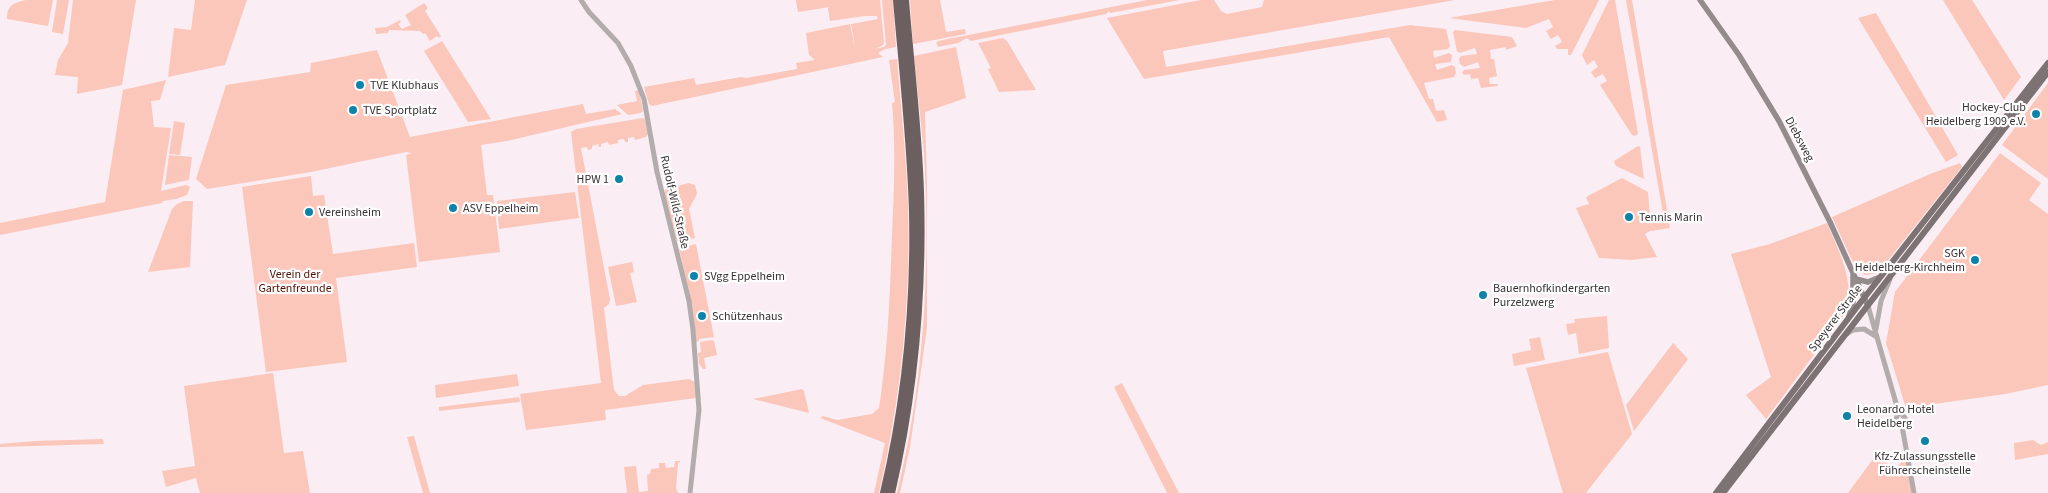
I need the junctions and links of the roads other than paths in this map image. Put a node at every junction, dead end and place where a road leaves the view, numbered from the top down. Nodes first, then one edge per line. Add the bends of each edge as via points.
1 (581, 0) edge
2 (897, 0) edge
3 (905, 0) edge
4 (1700, 0) edge
5 (2048, 63) edge
6 (2048, 72) edge
7 (1855, 276) junction
8 (1882, 276) junction
9 (1891, 276) junction
10 (1865, 297) junction
11 (1868, 306) junction
12 (1849, 318) junction
13 (1876, 334) junction
14 (1845, 336) junction
15 (690, 493) edge
16 (884, 493) edge
17 (891, 493) edge
18 (1716, 493) edge
19 (1723, 493) edge
20 (1914, 493) edge

1 - 15 street, Rudolf-Wild-Straße via 618,43 644,99 660,187 689,304 699,402
2 - 16 highway via 912,178 913,263 905,374
3 - 17 highway via 919,171 920,264 911,382
4 - 7 main road, Diebsweg via 1739,54 1779,121
5 - 8 main road, Speyerer Straße
6 - 9 main road, Speyerer Straße
7 - 8 main road via 1868,282
7 - 10 main road, Diebsweg
7 - 12 main road
8 - 10 main road, Speyerer Straße
9 - 11 main road, Speyerer Straße
9 - 13 street via 1881,301
10 - 11 main road, Diebsweg
10 - 12 main road, Speyerer Straße
11 - 13 street
11 - 14 main road, Speyerer Straße
12 - 18 main road, Speyerer Straße
13 - 14 street via 1861,328
13 - 20 street via 1900,417 1906,421 1902,426
14 - 19 main road, Speyerer Straße

